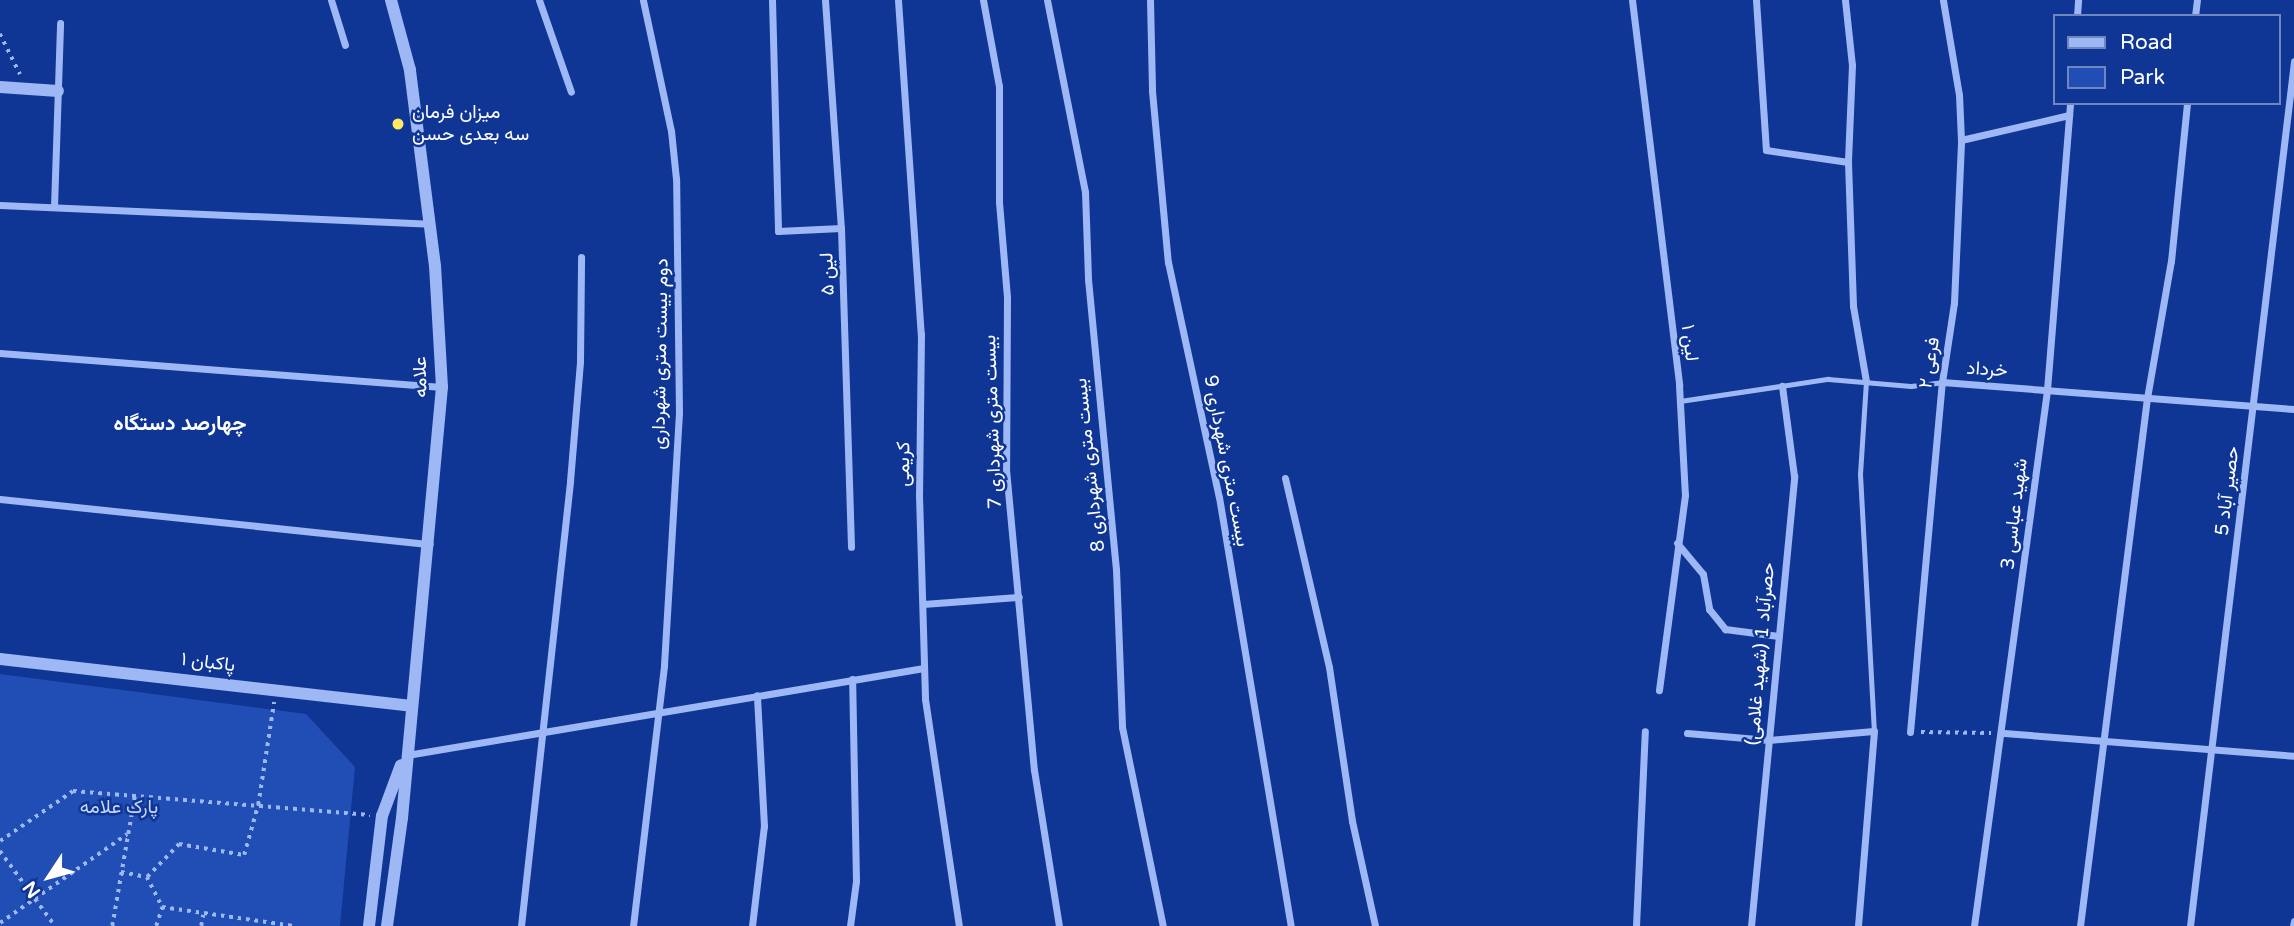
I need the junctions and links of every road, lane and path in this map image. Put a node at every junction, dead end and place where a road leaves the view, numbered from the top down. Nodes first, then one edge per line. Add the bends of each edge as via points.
1 (331, 0) edge
2 (391, 0) edge
3 (539, 0) edge
4 (643, 0) edge
5 (772, 0) edge
6 (825, 0) edge
7 (898, 0) edge
8 (983, 0) edge
9 (1047, 0) edge
10 (1150, 0) edge
11 (1632, 0) edge
12 (1756, 0) edge
13 (1845, 0) edge
14 (1943, 0) edge
15 (60, 23) dead end
16 (0, 34) edge
17 (345, 45) dead end
18 (2294, 61) edge
19 (0, 87) edge
20 (26, 89) junction
21 (58, 91) junction
22 (571, 92) dead end
23 (2070, 105) edge
24 (2186, 105) edge
25 (2069, 115) junction
26 (1961, 140) junction
27 (1847, 162) junction
28 (0, 205) edge
29 (54, 207) junction
30 (430, 224) junction
31 (841, 228) junction
32 (581, 257) dead end
33 (0, 353) edge
34 (1866, 381) junction
35 (1942, 383) junction
36 (1782, 386) junction
37 (442, 387) junction
38 (2047, 390) junction
39 (2147, 398) junction
40 (1680, 401) junction
41 (2255, 406) junction
42 (2294, 408) edge
43 (1284, 478) dead end
44 (0, 499) edge
45 (1676, 543) junction
46 (430, 544) junction
47 (851, 547) dead end
48 (1019, 597) junction
49 (923, 604) junction
50 (1779, 636) junction
51 (0, 659) edge
52 (924, 668) junction
53 (852, 680) junction
54 (1660, 690) dead end
55 (275, 691) junction
56 (757, 695) junction
57 (411, 706) junction
58 (657, 712) junction
59 (544, 731) junction
60 (1645, 731) dead end
61 (1874, 731) junction
62 (1910, 732) joint
63 (1687, 733) dead end
64 (2004, 733) junction
65 (1769, 740) junction
66 (2104, 741) junction
67 (2210, 750) junction
68 (405, 755) junction
69 (2294, 756) edge
70 (135, 794) junction
71 (258, 805) junction
72 (382, 816) junction
73 (127, 834) junction
74 (0, 841) edge
75 (0, 851) edge
76 (121, 872) junction
77 (147, 877) junction
78 (35, 898) junction
79 (162, 907) junction
80 (203, 915) junction
81 (0, 923) edge
82 (55, 926) edge
83 (112, 926) edge
84 (156, 926) edge
85 (201, 926) edge
86 (293, 926) edge
87 (369, 926) edge
88 (387, 926) edge
89 (521, 926) edge
90 (633, 926) edge
91 (752, 926) edge
92 (850, 926) edge
93 (959, 926) edge
94 (1059, 926) edge
95 (1163, 926) edge
96 (1291, 926) edge
97 (1375, 926) edge
98 (1636, 926) edge
99 (1751, 926) edge
100 (1858, 926) edge
101 (1975, 926) edge
102 (2080, 926) edge
103 (2190, 926) edge

1 - 17 street
2 - 30 street, علامه via 411,70
3 - 22 street
4 - 58 street, دوم بیست متری شهرداری via 671,131 679,275 679,413
5 - 31 street via 778,231
6 - 31 street, لین ۵
7 - 49 street, کریمی via 921,334
8 - 48 street, بیست متری شهرداری 7 via 999,86 999,202 1007,296 1006,469
9 - 95 street, بیست متری شهرداری 8 via 1085,192 1088,279 1116,569 1122,727
10 - 96 street, بیست متری شهرداری 9 via 1152,91 1168,262 1219,497
11 - 40 street, لین ۱
12 - 27 street via 1766,150
13 - 27 street via 1852,65
14 - 26 street, ۲ فرعی via 1956,72
15 - 21 street
16 - 20 path
18 - 41 street, حصیر آباد 5
19 - 20 street
20 - 21 street
21 - 29 street
23 - 25 street, شهید عباسی 3
24 - 39 street via 2171,261
25 - 26 street
25 - 38 street, شهید عباسی 3
26 - 35 street, ۲ فرعی via 1954,303
27 - 34 street via 1853,306
28 - 29 street
29 - 30 street
30 - 37 street, علامه
31 - 47 street, لین ۵
32 - 59 street via 580,361
33 - 37 street
34 - 35 lane, خرداد via 1911,386
34 - 36 lane, خرداد via 1828,379
34 - 61 lane via 1860,474
35 - 38 street, خرداد
35 - 62 street, ۲ فرعی
36 - 40 lane, خرداد
36 - 50 street, حصرآباد 1 (شهید غلامی) via 1794,476
37 - 46 street, علامه
38 - 39 street, خرداد
38 - 64 street, شهید عباسی 3
39 - 41 street, خرداد
39 - 66 street
40 - 45 street, لین ۱ via 1685,495
41 - 42 street, خرداد
41 - 67 street, حصیر آباد 5
43 - 97 street via 1329,667 1352,821
44 - 46 street
45 - 50 street via 1703,574 1709,609 1725,629
45 - 54 street, لین ۱
46 - 57 street, علامه
48 - 49 street
48 - 94 street, بیست متری شهرداری 7 via 1034,770
49 - 52 street, کریمی
50 - 65 street, حصرآباد 1 (شهید غلامی)
51 - 55 street, پاکبان ۱
52 - 53 street
52 - 93 street, کریمی via 939,813
53 - 56 street
53 - 92 street via 856,881
55 - 57 street, پاکبان ۱
55 - 71 path
56 - 58 street
56 - 91 street via 764,827
57 - 68 street, علامه
58 - 59 street
58 - 90 street, دوم بیست متری شهرداری
59 - 68 street
59 - 89 street
60 - 98 street
61 - 65 street
61 - 100 street
62 - 64 path
63 - 65 street
64 - 66 street
64 - 101 street, شهید عباسی 3
65 - 99 street, حصرآباد 1 (شهید غلامی)
66 - 67 street
66 - 102 street
67 - 69 street
67 - 103 street, حصیر آباد 5
68 - 72 street, علامه
68 - 88 street, علامه via 402,818
70 - 71 path
70 - 73 path
70 - 74 path via 73,791
71 - 72 path
71 - 77 path via 244,855 179,844
72 - 87 street, علامه
73 - 76 path
73 - 78 path
75 - 78 path
76 - 77 path
76 - 83 path
77 - 79 path
78 - 81 path
78 - 82 path
79 - 80 path
79 - 84 path
80 - 85 path
80 - 86 path

